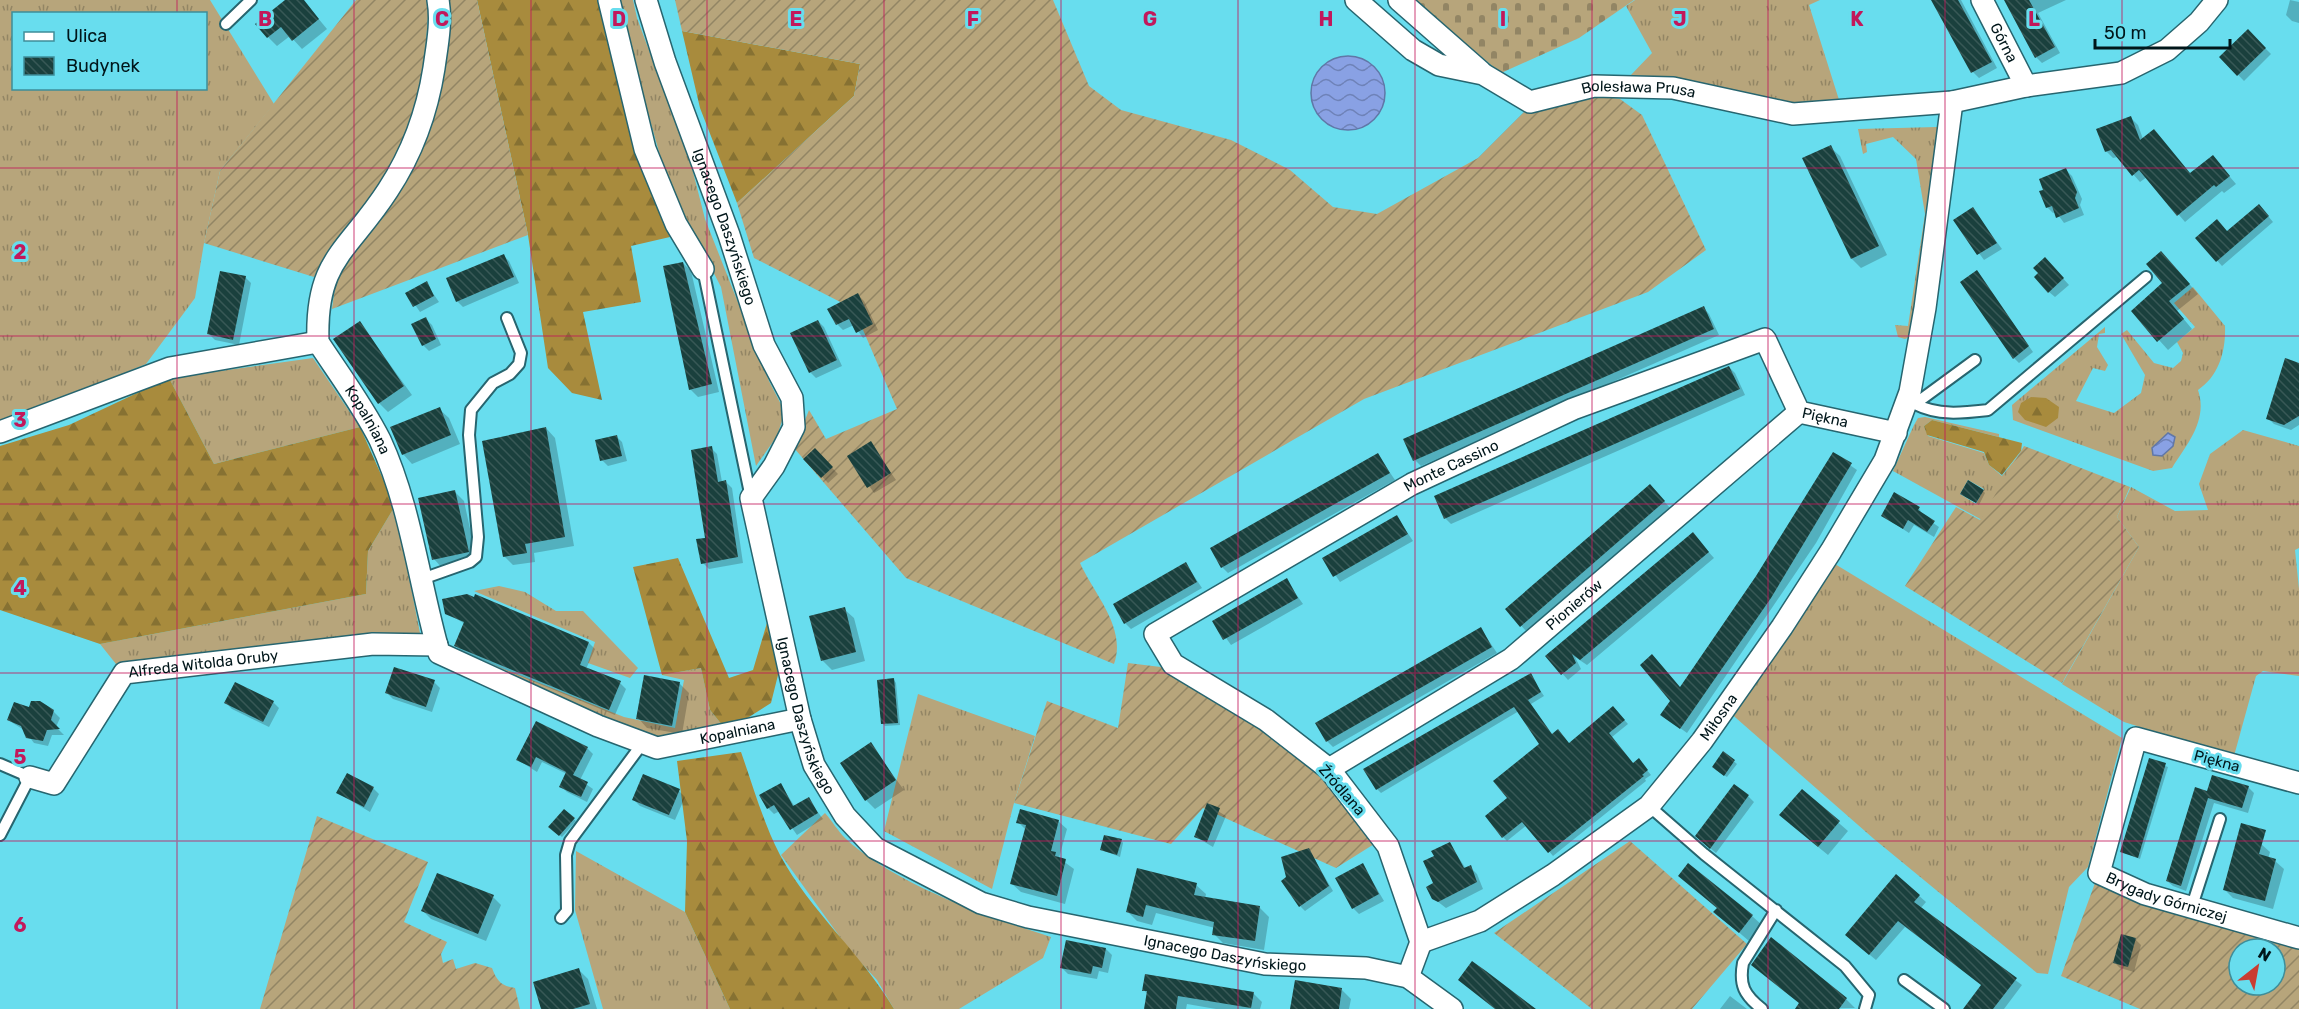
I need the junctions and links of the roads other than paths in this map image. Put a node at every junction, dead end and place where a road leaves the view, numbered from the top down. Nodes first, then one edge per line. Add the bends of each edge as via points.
1 (251, 0) edge
2 (438, 0) edge
3 (609, 0) edge
4 (646, 0) edge
5 (1356, 0) edge
6 (1399, 0) edge
7 (1982, 0) edge
8 (2217, 0) edge
9 (226, 24) dead end
10 (1483, 74) junction
11 (2026, 86) junction
12 (1952, 102) junction
13 (703, 269) joint
14 (2146, 277) dead end
15 (507, 318) dead end
16 (1765, 339) joint
17 (318, 342) junction
18 (1975, 360) dead end
19 (1913, 398) junction
20 (1799, 412) junction
21 (0, 432) edge
22 (1896, 433) junction
23 (751, 498) junction
24 (422, 579) junction
25 (1155, 634) joint
26 (437, 645) junction
27 (800, 719) junction
28 (2136, 738) joint
29 (642, 744) junction
30 (0, 764) edge
31 (1329, 769) junction
32 (30, 777) junction
33 (2299, 783) edge
34 (1649, 806) junction
35 (2220, 819) dead end
36 (0, 835) edge
37 (2192, 906) junction
38 (1776, 910) junction
39 (561, 918) dead end
40 (2299, 938) edge
41 (1421, 942) junction
42 (1408, 977) junction
43 (1904, 980) dead end
44 (1452, 1009) edge
45 (1762, 1009) edge
46 (1865, 1009) edge
47 (1944, 1009) edge

1 - 9 lane
2 - 17 street via 438,38 423,120 386,193 344,246 324,279
3 - 13 street via 645,149 675,224
4 - 23 street, Ignacego Daszyńskiego via 764,345 792,398 794,428
5 - 10 street, Bolesława Prusa via 1413,50 1439,65
6 - 10 street
7 - 11 street, Górna
8 - 11 street, Bolesława Prusa via 2168,50 2146,63 2121,73
10 - 12 street, Bolesława Prusa via 1530,102 1594,86 1673,88 1793,114
11 - 12 street, Bolesława Prusa
12 - 19 street
13 - 23 lane
14 - 19 lane via 1988,410 1947,414
15 - 24 lane via 521,353 519,364 493,383 471,410 476,557
16 - 20 street, Piękna
16 - 25 street, Monte Cassino via 1573,409 1412,484
17 - 21 street via 170,368
17 - 24 street, Kopalniana via 381,442
18 - 19 lane
19 - 22 street, Miłosna
20 - 22 street, Piękna
20 - 31 street, Pionierów via 1511,659
22 - 34 street, Miłosna via 1885,460 1782,627 1702,741
23 - 27 street, Ignacego Daszyńskiego
24 - 26 street, Kopalniana
25 - 31 street, Źródlana via 1173,664 1266,720
26 - 29 street, Kopalniana via 439,653
26 - 32 street, Alfreda Witolda Oruby via 373,644 124,673 54,784
27 - 29 street, Kopalniana via 674,746 657,748
27 - 42 street, Ignacego Daszyńskiego via 814,765 845,816 875,848 981,903 1028,917 1265,964 1366,968
28 - 33 street, Piękna
28 - 37 street, Brygady Górniczej via 2099,873 2145,894
29 - 39 lane via 570,841 566,855 567,911
30 - 32 lane, Alfreda Witolda Oruby
31 - 41 street, Źródlana via 1388,846
32 - 36 lane
34 - 38 lane
34 - 41 street, Miłosna via 1553,875 1480,921
35 - 37 lane
37 - 40 street, Brygady Górniczej
38 - 45 lane via 1741,972 1741,986
38 - 46 lane via 1861,982 1869,995
41 - 42 street
42 - 44 street, Ignacego Daszyńskiego
43 - 47 lane

